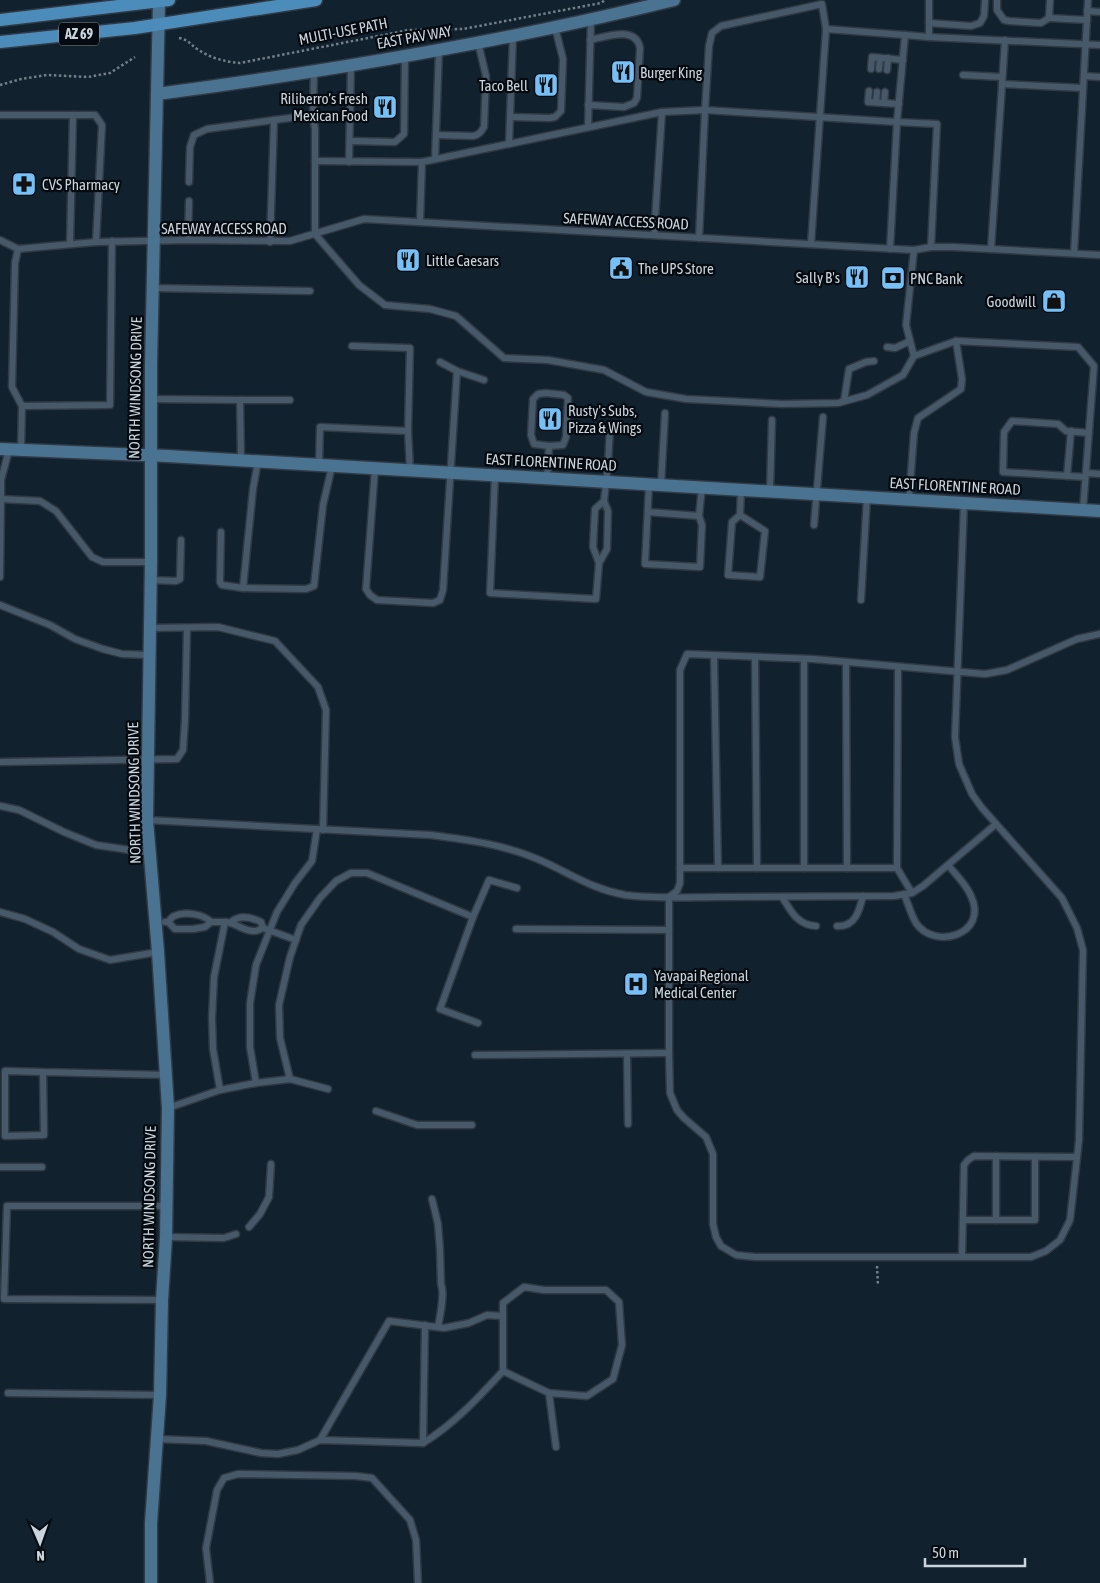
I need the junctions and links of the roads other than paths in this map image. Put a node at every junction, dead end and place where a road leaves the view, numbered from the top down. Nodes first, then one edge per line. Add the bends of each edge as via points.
1 (316, 0) edge
2 (929, 0) edge
3 (985, 0) edge
4 (997, 0) edge
5 (1050, 0) edge
6 (1088, 0) edge
7 (164, 1) edge
8 (667, 1) edge
9 (1087, 12) junction
10 (1100, 12) edge
11 (1049, 18) junction
12 (591, 19) junction
13 (0, 20) edge
14 (1087, 20) junction
15 (929, 23) junction
16 (158, 24) junction
17 (555, 27) junction
18 (826, 29) junction
19 (906, 35) junction
20 (513, 36) junction
21 (929, 37) junction
22 (590, 40) junction
23 (1005, 40) junction
24 (0, 42) edge
25 (478, 42) junction
26 (1086, 44) junction
27 (1100, 45) edge
28 (438, 50) junction
29 (405, 56) junction
30 (880, 58) junction
31 (888, 58) junction
32 (903, 60) junction
33 (351, 65) junction
34 (871, 69) dead end
35 (879, 69) dead end
36 (887, 70) dead end
37 (314, 71) junction
38 (963, 75) dead end
39 (1084, 76) junction
40 (1100, 77) edge
41 (1002, 80) junction
42 (1083, 88) junction
43 (869, 91) dead end
44 (877, 92) dead end
45 (885, 92) dead end
46 (157, 94) junction
47 (876, 102) junction
48 (884, 103) junction
49 (898, 104) junction
50 (588, 105) junction
51 (705, 110) junction
52 (662, 112) junction
53 (0, 115) edge
54 (73, 115) junction
55 (313, 115) junction
56 (510, 117) junction
57 (819, 117) junction
58 (274, 120) junction
59 (897, 122) junction
60 (588, 127) junction
61 (436, 135) junction
62 (350, 141) junction
63 (509, 144) junction
64 (435, 159) junction
65 (315, 161) junction
66 (349, 162) junction
67 (422, 162) junction
68 (189, 182) dead end
69 (189, 201) dead end
70 (420, 222) junction
71 (315, 234) junction
72 (654, 235) junction
73 (699, 238) junction
74 (0, 240) edge
75 (188, 240) junction
76 (154, 241) junction
77 (96, 242) junction
78 (112, 242) junction
79 (270, 242) junction
80 (70, 244) junction
81 (811, 244) junction
82 (931, 247) junction
83 (18, 249) junction
84 (890, 249) junction
85 (991, 249) junction
86 (914, 250) junction
87 (1074, 253) junction
88 (1100, 254) edge
89 (152, 288) junction
90 (310, 291) dead end
91 (910, 341) junction
92 (956, 341) junction
93 (352, 346) dead end
94 (891, 349) dead end
95 (914, 356) junction
96 (872, 358) dead end
97 (440, 362) dead end
98 (458, 371) junction
99 (1097, 376) edge
100 (484, 380) dead end
101 (151, 399) junction
102 (240, 400) junction
103 (290, 400) dead end
104 (844, 401) junction
105 (22, 406) junction
106 (665, 412) dead end
107 (823, 416) dead end
108 (772, 420) dead end
109 (610, 427) dead end
110 (408, 431) junction
111 (1072, 432) junction
112 (1089, 433) junction
113 (549, 446) junction
114 (10, 450) edge
115 (150, 456) junction
116 (241, 460) junction
117 (258, 461) junction
118 (325, 465) junction
119 (375, 468) junction
120 (410, 470) junction
121 (450, 473) junction
122 (1100, 474) edge
123 (1086, 475) junction
124 (496, 476) junction
125 (1067, 476) junction
126 (546, 478) junction
127 (606, 482) junction
128 (655, 485) junction
129 (702, 488) junction
130 (740, 490) junction
131 (770, 491) junction
132 (818, 494) junction
133 (867, 497) junction
134 (1, 499) edge
135 (909, 500) junction
136 (604, 501) junction
137 (964, 503) junction
138 (1083, 510) junction
139 (1100, 511) edge
140 (648, 512) junction
141 (740, 515) junction
142 (699, 516) junction
143 (814, 526) dead end
144 (221, 532) dead end
145 (181, 540) dead end
146 (151, 562) junction
147 (599, 563) junction
148 (0, 577) edge
149 (151, 580) junction
150 (243, 588) junction
151 (862, 600) dead end
152 (0, 605) edge
153 (150, 628) junction
154 (187, 628) junction
155 (1100, 634) edge
156 (150, 655) junction
157 (714, 656) junction
158 (755, 657) junction
159 (804, 659) junction
160 (846, 662) junction
161 (898, 667) junction
162 (957, 672) junction
163 (148, 761) junction
164 (0, 762) edge
165 (0, 806) edge
166 (147, 820) junction
167 (996, 824) junction
168 (320, 829) junction
169 (150, 853) junction
170 (948, 865) junction
171 (680, 868) junction
172 (718, 868) junction
173 (757, 868) junction
174 (804, 868) junction
175 (847, 868) junction
176 (897, 868) junction
177 (517, 888) dead end
178 (912, 893) junction
179 (904, 894) junction
180 (863, 896) junction
181 (669, 897) junction
182 (782, 897) junction
183 (0, 912) edge
184 (473, 917) junction
185 (162, 921) junction
186 (212, 922) junction
187 (228, 922) junction
188 (816, 926) dead end
189 (836, 926) dead end
190 (266, 929) junction
191 (516, 929) dead end
192 (669, 930) junction
193 (296, 940) junction
194 (158, 952) junction
195 (669, 979) junction
196 (735, 980) dead end
197 (478, 1023) dead end
198 (669, 1053) junction
199 (627, 1054) junction
200 (476, 1055) dead end
201 (43, 1072) junction
202 (166, 1075) junction
203 (290, 1079) junction
204 (256, 1083) junction
205 (328, 1089) dead end
206 (220, 1090) junction
207 (168, 1108) junction
208 (376, 1111) dead end
209 (628, 1124) dead end
210 (472, 1125) dead end
211 (996, 1156) junction
212 (1035, 1156) junction
213 (1078, 1157) junction
214 (271, 1164) dead end
215 (0, 1167) edge
216 (42, 1167) dead end
217 (432, 1199) dead end
218 (3, 1206) edge
219 (166, 1206) junction
220 (963, 1220) junction
221 (996, 1220) junction
222 (249, 1227) dead end
223 (236, 1234) dead end
224 (166, 1237) junction
225 (962, 1256) junction
226 (162, 1300) junction
227 (502, 1316) junction
228 (425, 1325) junction
229 (438, 1327) junction
230 (503, 1371) junction
231 (8, 1393) dead end
232 (549, 1393) junction
233 (160, 1395) junction
234 (157, 1439) junction
235 (320, 1440) junction
236 (423, 1443) junction
237 (556, 1447) dead end
238 (151, 1583) edge
239 (210, 1583) edge
240 (418, 1583) edge

1 - 16 main road, AZ 69
2 - 15 lane
3 - 15 lane via 980,23 971,26
4 - 11 lane via 997,10 1004,20 1041,23
5 - 11 lane
6 - 9 lane
7 - 13 main road, AZ 69
7 - 16 street, NORTH WINDSONG DRIVE
8 - 12 street, EAST PAV WAY
9 - 10 lane
9 - 14 lane
11 - 14 lane
12 - 17 street, EAST PAV WAY
12 - 22 lane
14 - 26 lane
15 - 21 lane
16 - 24 main road, AZ 69
16 - 46 street, NORTH WINDSONG DRIVE
17 - 20 street, EAST PAV WAY
17 - 56 lane via 563,59 561,111 550,118
18 - 19 lane
18 - 51 lane via 822,4 721,26 712,33 709,46
18 - 57 lane
19 - 21 lane
19 - 32 lane
20 - 25 street, EAST PAV WAY
20 - 56 lane
21 - 23 lane
22 - 50 lane
22 - 50 lane via 626,34 639,42 640,48 634,103 624,106
23 - 26 lane
23 - 41 lane
25 - 28 street, EAST PAV WAY
25 - 61 lane via 486,76 482,132 478,136
26 - 27 lane
26 - 39 lane
28 - 29 street, EAST PAV WAY
28 - 61 lane
29 - 33 street, EAST PAV WAY
29 - 62 lane via 404,134 395,142
30 - 31 lane
30 - 34 lane via 872,57
30 - 35 lane
31 - 32 lane
31 - 36 lane
32 - 49 lane
33 - 37 street, EAST PAV WAY
33 - 62 lane
37 - 46 street, EAST PAV WAY
37 - 55 lane
38 - 41 lane
39 - 40 lane
39 - 42 lane
41 - 42 lane
41 - 85 lane
42 - 87 lane
43 - 47 lane via 868,102
44 - 47 lane
45 - 48 lane
46 - 76 street, NORTH WINDSONG DRIVE
47 - 48 lane
48 - 49 lane
49 - 59 lane
50 - 60 lane
51 - 52 lane
51 - 57 lane
51 - 73 lane
52 - 60 lane
52 - 72 lane
53 - 54 lane
54 - 77 lane via 96,116 102,125
54 - 80 lane
55 - 58 lane
55 - 65 lane
56 - 63 lane
57 - 59 lane
57 - 81 lane
58 - 68 lane via 207,129 194,135 190,147
58 - 79 lane
59 - 82 lane via 937,124
59 - 84 lane
60 - 63 lane
61 - 64 lane
62 - 66 lane
63 - 64 lane
64 - 67 lane
65 - 66 lane
65 - 71 lane
66 - 67 lane
67 - 70 lane
69 - 75 lane
70 - 71 lane, SAFEWAY ACCESS ROAD via 364,219
70 - 72 lane, SAFEWAY ACCESS ROAD
71 - 79 lane, SAFEWAY ACCESS ROAD via 290,241
71 - 104 lane via 359,285 385,305 430,309 456,316 504,358 548,360 604,370 646,392 686,398 782,404
72 - 73 lane, SAFEWAY ACCESS ROAD
73 - 81 lane, SAFEWAY ACCESS ROAD
74 - 83 lane
75 - 76 lane, SAFEWAY ACCESS ROAD
75 - 79 lane, SAFEWAY ACCESS ROAD
76 - 78 lane, SAFEWAY ACCESS ROAD
76 - 89 street, NORTH WINDSONG DRIVE
77 - 78 lane, SAFEWAY ACCESS ROAD
77 - 80 lane, SAFEWAY ACCESS ROAD
78 - 105 lane via 110,405
80 - 83 lane, SAFEWAY ACCESS ROAD
81 - 84 lane, SAFEWAY ACCESS ROAD
82 - 85 lane, SAFEWAY ACCESS ROAD
82 - 86 lane, SAFEWAY ACCESS ROAD
83 - 105 lane via 12,387
84 - 86 lane, SAFEWAY ACCESS ROAD
85 - 87 lane, SAFEWAY ACCESS ROAD
86 - 91 lane via 906,325
87 - 88 lane, SAFEWAY ACCESS ROAD
89 - 90 lane
89 - 101 street, NORTH WINDSONG DRIVE
91 - 94 lane
91 - 95 lane
92 - 95 lane
92 - 99 lane via 1078,347 1094,366
92 - 135 lane via 961,389 918,418
93 - 110 lane via 410,348
95 - 104 lane via 902,375 867,395
96 - 104 lane via 849,369
97 - 98 lane
98 - 100 lane
98 - 121 lane
99 - 112 lane
101 - 102 lane
101 - 115 street, NORTH WINDSONG DRIVE
102 - 103 lane
102 - 116 lane
105 - 114 lane
106 - 128 lane
107 - 132 lane
108 - 131 lane
109 - 127 lane
110 - 118 lane via 320,427
110 - 120 lane
111 - 112 lane
111 - 125 lane
111 - 125 lane via 1058,424 1012,421 1004,432 1003,472
112 - 123 lane
113 - 113 lane via 563,445 566,437 568,398 564,395 538,394 533,399 531,435 534,444
113 - 126 lane
114 - 115 street, EAST FLORENTINE ROAD
114 - 134 lane via 1,480
115 - 116 street, EAST FLORENTINE ROAD
115 - 146 street, NORTH WINDSONG DRIVE
116 - 117 street, EAST FLORENTINE ROAD
117 - 118 street, EAST FLORENTINE ROAD
117 - 150 lane
118 - 119 street, EAST FLORENTINE ROAD
118 - 150 lane via 314,586 306,589
119 - 120 street, EAST FLORENTINE ROAD
119 - 121 lane via 366,589 377,600 433,603 440,600
120 - 121 street, EAST FLORENTINE ROAD
121 - 124 street, EAST FLORENTINE ROAD
122 - 123 lane
123 - 125 lane
123 - 138 lane
124 - 126 street, EAST FLORENTINE ROAD
124 - 147 lane via 490,593 596,599
126 - 127 street, EAST FLORENTINE ROAD
127 - 128 street, EAST FLORENTINE ROAD
127 - 136 lane
128 - 129 street, EAST FLORENTINE ROAD
128 - 140 lane
129 - 130 street, EAST FLORENTINE ROAD
129 - 142 lane
130 - 131 street, EAST FLORENTINE ROAD
130 - 141 lane
131 - 132 street, EAST FLORENTINE ROAD
132 - 133 street, EAST FLORENTINE ROAD
132 - 143 lane
133 - 135 street, EAST FLORENTINE ROAD
133 - 151 lane
134 - 146 lane via 40,501 56,511 92,557 103,562
134 - 148 lane
135 - 137 street, EAST FLORENTINE ROAD
136 - 147 lane via 608,511 607,549
136 - 147 lane via 595,509 593,547
137 - 138 street, EAST FLORENTINE ROAD
137 - 162 lane
138 - 139 street, EAST FLORENTINE ROAD
140 - 142 lane
140 - 142 lane via 645,564 700,567 702,525
141 - 141 lane via 732,522 728,575 760,577 765,531
144 - 150 lane via 220,582
145 - 149 lane via 180,579
146 - 149 street, NORTH WINDSONG DRIVE
149 - 153 street, NORTH WINDSONG DRIVE
152 - 156 lane via 103,649 122,654
153 - 154 lane
153 - 156 street, NORTH WINDSONG DRIVE
154 - 163 lane via 183,750 177,759
154 - 168 lane via 218,627 275,641 318,687 326,710
155 - 162 lane via 1077,639 1007,670 985,674
156 - 163 street, NORTH WINDSONG DRIVE
157 - 158 lane
157 - 171 lane via 687,654 680,670
157 - 172 lane
158 - 159 lane
158 - 173 lane
159 - 160 lane
159 - 174 lane
160 - 161 lane
160 - 175 lane
161 - 162 lane
161 - 176 lane
162 - 167 lane via 955,737 959,764 972,794
163 - 164 lane
163 - 166 street, NORTH WINDSONG DRIVE
165 - 169 lane via 19,810 96,845
166 - 168 lane
166 - 169 street, NORTH WINDSONG DRIVE
167 - 170 lane
167 - 213 lane via 1062,898 1083,950
168 - 181 lane via 474,841 541,860 601,889 627,895
168 - 190 lane via 312,861
169 - 185 street, NORTH WINDSONG DRIVE
170 - 178 lane
170 - 179 lane via 972,897 974,919 964,932 940,936 926,932 916,923
171 - 172 lane
171 - 181 lane via 677,891
172 - 173 lane
173 - 174 lane
174 - 175 lane
175 - 176 lane
176 - 178 lane
177 - 184 lane via 489,880
178 - 179 lane
179 - 180 lane
180 - 182 lane
180 - 189 lane via 853,922 843,927
181 - 182 lane
181 - 192 lane
182 - 188 lane via 795,916 807,926
183 - 194 lane via 25,919 79,949 110,960
184 - 193 lane via 367,873 351,873 336,881 320,898 301,925
184 - 197 lane via 440,1008
185 - 186 lane via 184,914 199,914
185 - 186 lane via 175,929 205,927
185 - 194 street, NORTH WINDSONG DRIVE
186 - 187 lane
187 - 190 lane via 254,931
187 - 190 lane via 243,917 261,922
187 - 206 lane via 214,977 212,1018
190 - 193 lane
190 - 204 lane via 250,1003 250,1047
191 - 192 lane
192 - 195 lane
193 - 203 lane via 279,1005 280,1038
194 - 202 street, NORTH WINDSONG DRIVE
195 - 196 lane
195 - 198 lane
198 - 199 lane
198 - 225 lane via 670,1093 677,1110 706,1137 714,1154 713,1224 722,1246 736,1255 755,1257
199 - 200 lane
199 - 209 lane
201 - 201 lane via 44,1135 5,1136 5,1071
201 - 202 lane
202 - 207 street, NORTH WINDSONG DRIVE
203 - 204 lane
203 - 205 lane
204 - 206 lane
206 - 207 lane
207 - 219 street, NORTH WINDSONG DRIVE
208 - 210 lane via 417,1125
211 - 212 lane
211 - 220 lane via 974,1156 964,1165
211 - 221 lane
212 - 213 lane
212 - 221 lane via 1035,1220
213 - 225 lane via 1070,1220 1060,1240 1031,1257
214 - 222 lane via 269,1197
215 - 216 lane
217 - 229 lane via 438,1224 442,1288
218 - 219 lane
218 - 226 lane via 4,1299
219 - 224 street, NORTH WINDSONG DRIVE
220 - 221 lane
220 - 225 lane
223 - 224 lane via 224,1238
224 - 226 street, NORTH WINDSONG DRIVE
226 - 233 street, NORTH WINDSONG DRIVE
227 - 229 lane via 487,1315 469,1323
227 - 230 lane
227 - 232 lane via 503,1303 524,1287 606,1290 619,1302 622,1345 613,1379 587,1396
228 - 229 lane
228 - 235 lane via 389,1321
228 - 236 lane
230 - 232 lane
230 - 236 lane via 469,1408
231 - 233 lane
232 - 237 lane
233 - 234 street, NORTH WINDSONG DRIVE
234 - 235 lane via 206,1441 278,1454 298,1450
234 - 238 street, NORTH WINDSONG DRIVE
235 - 236 lane
239 - 240 lane via 206,1548 217,1490 224,1478 238,1474 372,1478 410,1520 416,1540

